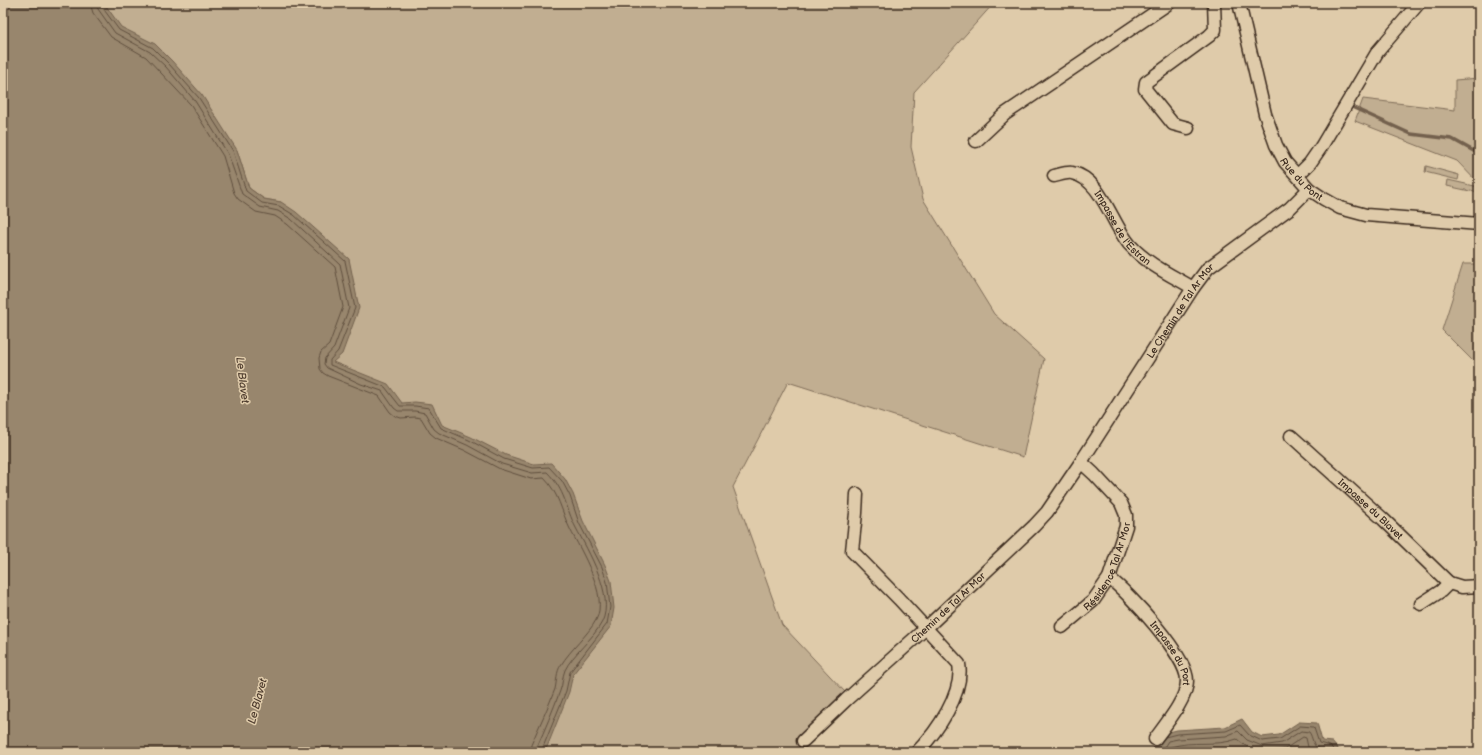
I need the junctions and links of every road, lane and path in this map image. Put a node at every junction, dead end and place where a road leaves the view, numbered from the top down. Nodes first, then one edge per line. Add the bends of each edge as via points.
1 (1169, 3) edge
2 (1214, 3) edge
3 (1239, 3) edge
4 (1419, 3) edge
5 (1188, 128) dead end
6 (976, 141) dead end
7 (1054, 176) dead end
8 (1298, 176) junction
9 (1309, 189) junction
10 (1479, 224) edge
11 (1193, 288) junction
12 (1292, 436) dead end
13 (1082, 462) junction
14 (857, 494) dead end
15 (1109, 578) junction
16 (1449, 583) junction
17 (1479, 586) edge
18 (1421, 604) dead end
19 (1062, 627) dead end
20 (926, 628) junction
21 (1155, 739) dead end
22 (803, 741) dead end
23 (917, 752) edge

1 - 6 street via 1006,114
2 - 5 street via 1215,30 1146,82 1145,89 1173,124
3 - 8 street, Rue du Pont via 1265,114 1285,162
4 - 8 street via 1378,51 1321,147
7 - 11 street, Impasse de l'Estran via 1072,173 1087,180 1100,194 1129,244 1146,261
8 - 9 street, Rue du Pont
9 - 10 street, Rue du Pont via 1340,208 1366,215
9 - 11 street, Le Chemin de Tal Ar Mor via 1290,208 1208,268
11 - 13 street, Le Chemin de Tal Ar Mor
12 - 16 street, Impasse du Blavet
13 - 15 street, Résidence Tal Ar Mor via 1121,503 1126,515 1126,526
13 - 20 street, Chemin de Tal Ar Mor via 1034,526
14 - 20 street via 852,551
15 - 19 street, Résidence Tal Ar Mor via 1094,601
15 - 21 street, Impasse du Port via 1133,600 1156,628 1187,674 1182,698
16 - 17 street via 1462,587
16 - 18 street
20 - 22 street, Chemin de Tal Ar Mor
20 - 23 street via 959,664 960,673 942,721

